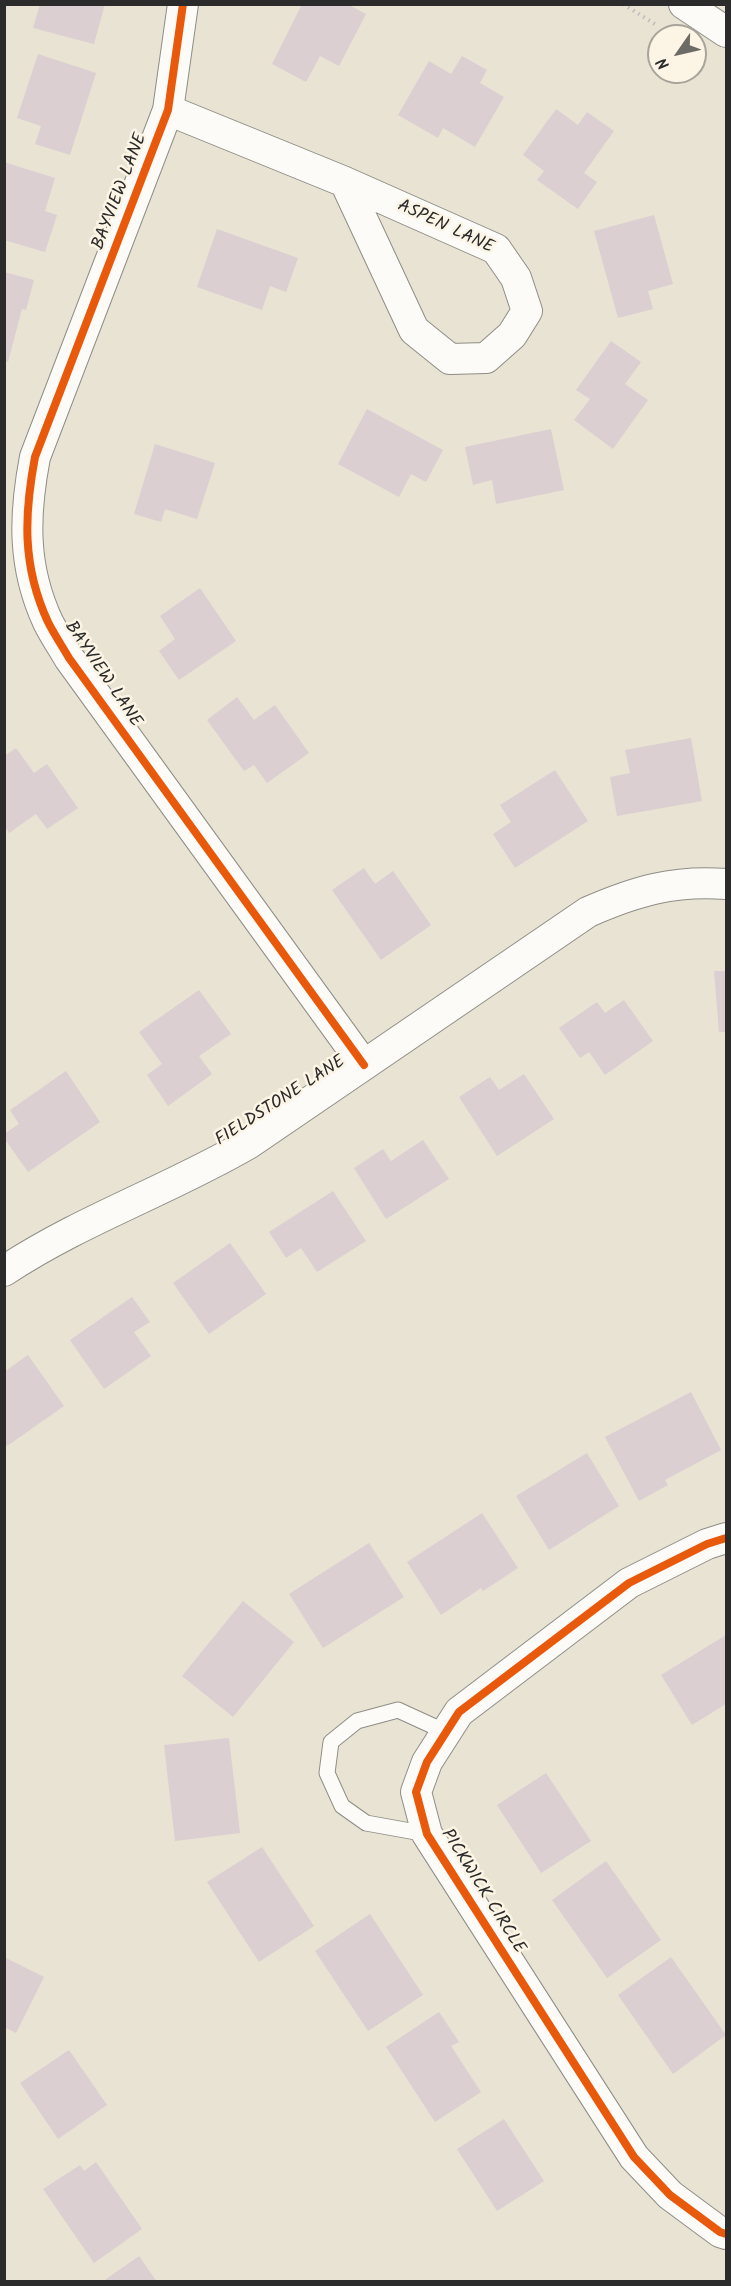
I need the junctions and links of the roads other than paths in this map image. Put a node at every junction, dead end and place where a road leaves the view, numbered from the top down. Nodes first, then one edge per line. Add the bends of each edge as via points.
1 (183, 4) edge
2 (684, 4) edge
3 (726, 32) edge
4 (168, 110) junction
5 (345, 182) junction
6 (726, 884) edge
7 (364, 1065) junction
8 (4, 1271) edge
9 (726, 1538) edge
10 (446, 1732) junction
11 (427, 1834) junction
12 (726, 2234) edge

1 - 4 street, BAYVIEW LANE
2 - 3 street
4 - 5 street, ASPEN LANE
4 - 7 street, BAYVIEW LANE via 35,457 27,498 33,582 48,622 69,658
5 - 5 street, ASPEN LANE via 414,330 450,359 486,358 512,335 527,310 516,278 496,249
6 - 7 street, FIELDSTONE LANE via 667,885 626,895 588,912
7 - 8 street, FIELDSTONE LANE via 227,1156 54,1240
9 - 10 street, PICKWICK CIRCLE via 629,1583 459,1712
10 - 11 street, PICKWICK CIRCLE via 427,1762 416,1791
10 - 11 lane via 398,1710 357,1721 331,1742 327,1773 342,1806 366,1823
11 - 12 street, PICKWICK CIRCLE via 634,2157 670,2195

